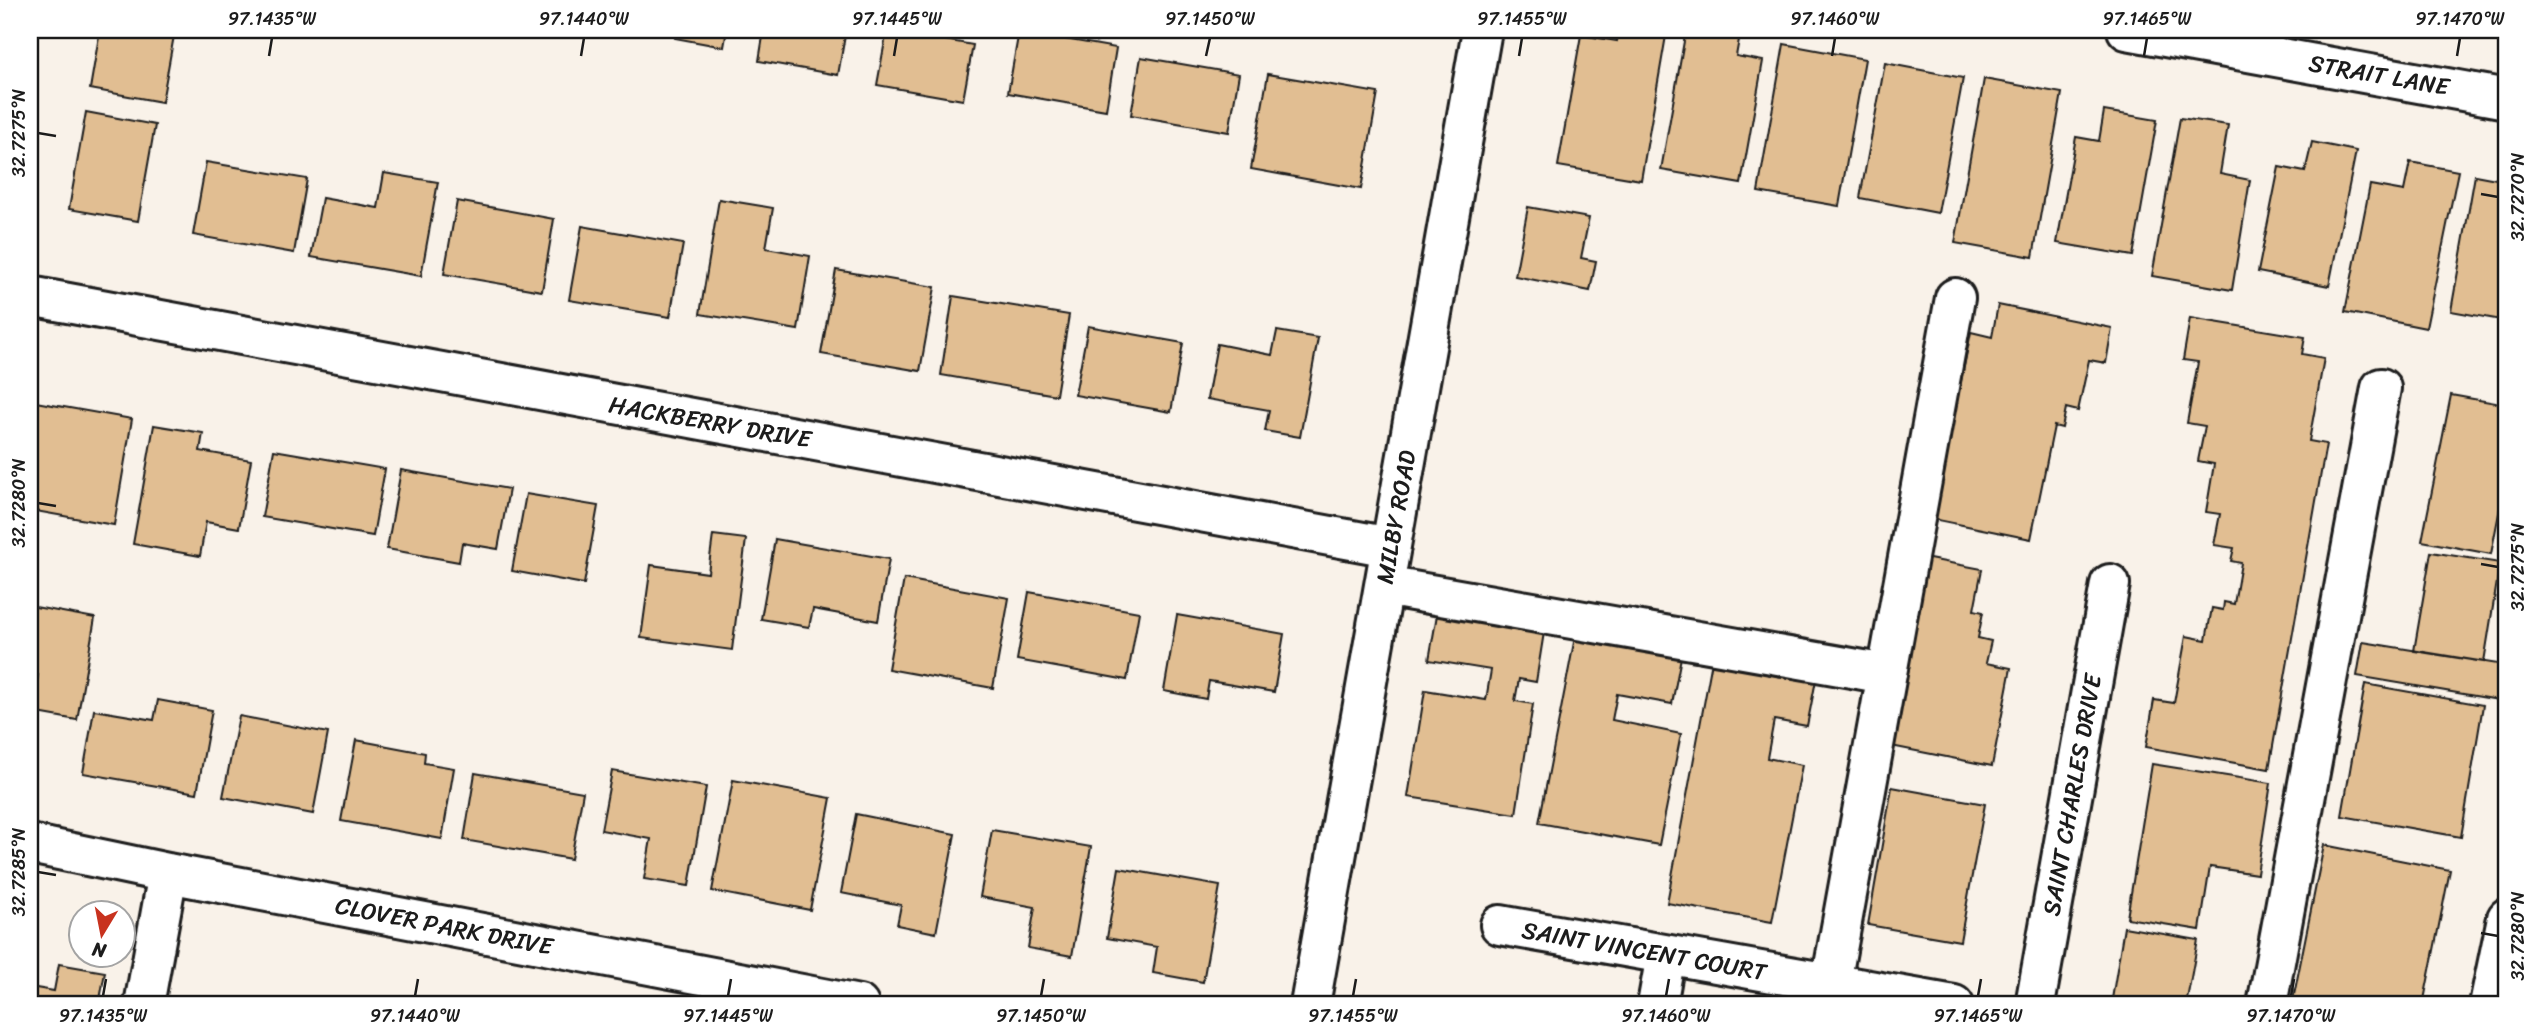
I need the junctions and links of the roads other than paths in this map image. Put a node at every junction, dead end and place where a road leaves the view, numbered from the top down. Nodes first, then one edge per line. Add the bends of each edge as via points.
1 (1482, 30) edge
2 (2127, 30) edge
3 (2507, 99) edge
4 (30, 296) edge
5 (1955, 298) dead end
6 (2381, 388) dead end
7 (1391, 547) junction
8 (2110, 584) dead end
9 (1384, 586) junction
10 (1886, 674) junction
11 (30, 844) edge
12 (168, 873) junction
13 (2507, 918) edge
14 (1500, 925) dead end
15 (1666, 954) junction
16 (1830, 984) junction
17 (144, 1005) edge
18 (859, 1005) edge
19 (1310, 1005) edge
20 (1657, 1005) edge
21 (1954, 1005) edge
22 (2035, 1005) edge
23 (2267, 1005) edge
24 (2489, 1005) edge

1 - 7 street, MILBY ROAD
2 - 3 street, STRAIT LANE
4 - 7 street, HACKBERRY DRIVE
5 - 10 street
6 - 23 street
7 - 9 street, MILBY ROAD
8 - 22 street, SAINT CHARLES DRIVE
9 - 10 street
9 - 19 street, MILBY ROAD
10 - 16 street
11 - 12 street, CLOVER PARK DRIVE
12 - 17 street
12 - 18 street, CLOVER PARK DRIVE
13 - 24 street
14 - 15 street, SAINT VINCENT COURT
15 - 16 street, SAINT VINCENT COURT
15 - 20 street
16 - 21 street, SAINT VINCENT COURT

